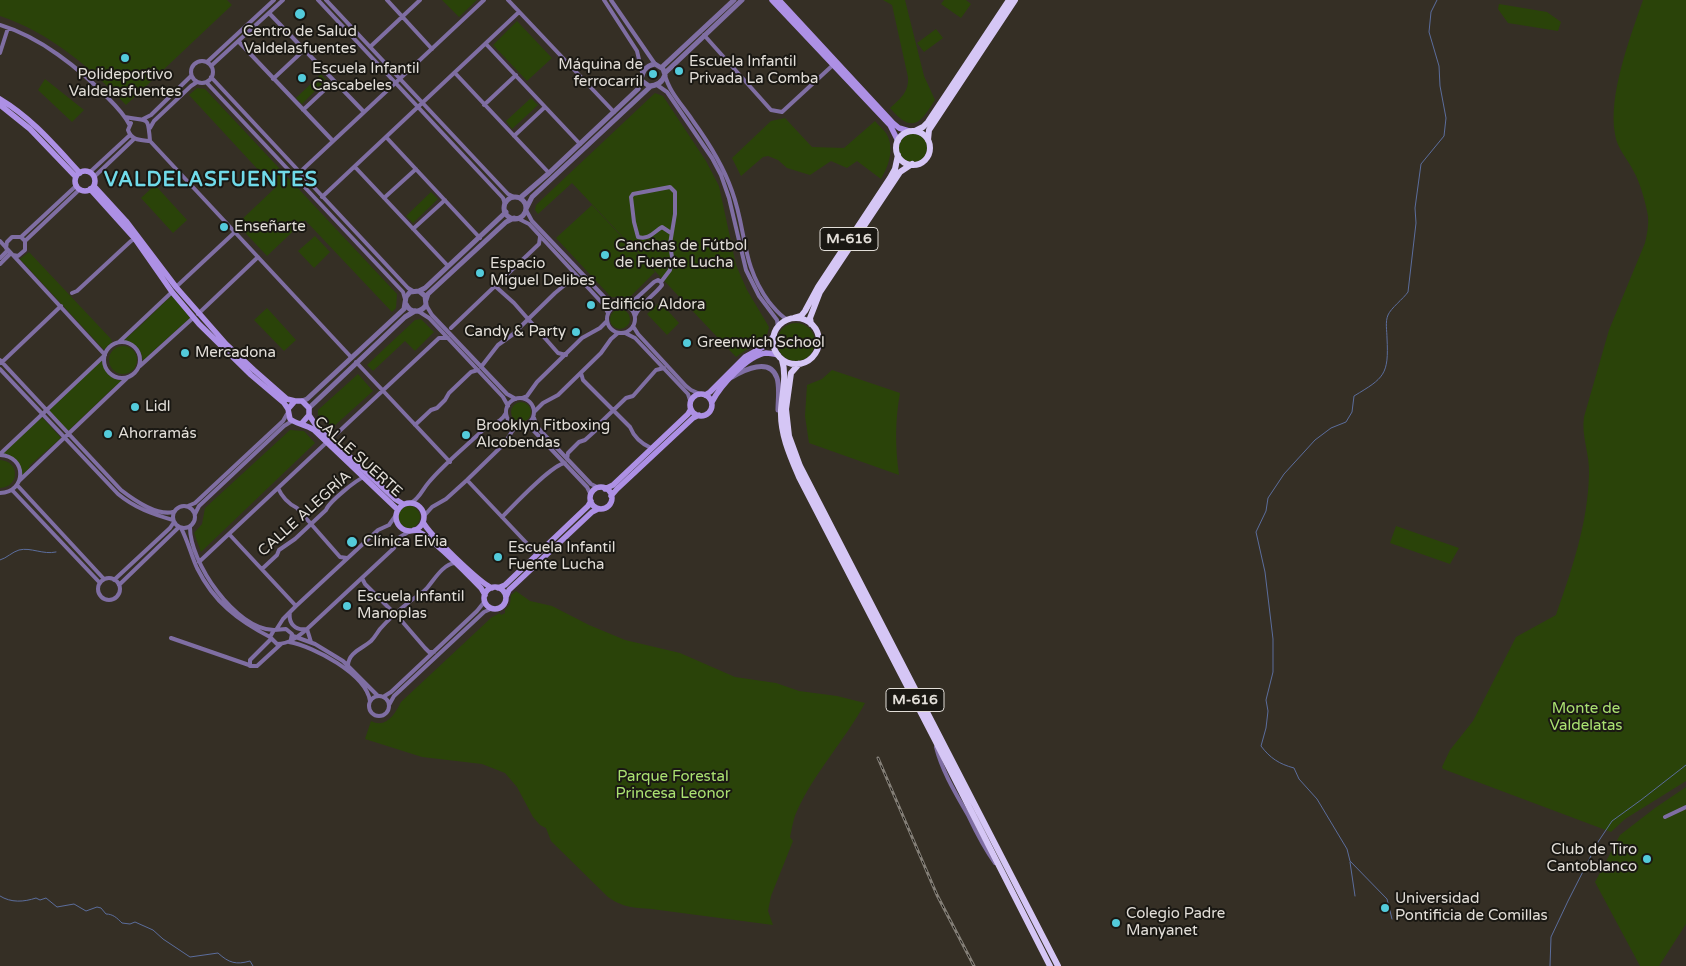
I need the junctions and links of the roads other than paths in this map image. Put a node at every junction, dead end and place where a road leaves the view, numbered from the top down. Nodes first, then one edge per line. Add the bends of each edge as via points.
1 (274, 0) edge
2 (283, 0) edge
3 (318, 0) edge
4 (326, 0) edge
5 (387, 0) edge
6 (420, 0) edge
7 (484, 0) edge
8 (508, 0) edge
9 (604, 0) edge
10 (610, 0) edge
11 (734, 0) edge
12 (742, 0) edge
13 (772, 0) edge
14 (779, 0) edge
15 (1009, 0) edge
16 (1015, 0) edge
17 (519, 12) junction
18 (269, 13) junction
19 (402, 17) junction
20 (0, 26) edge
21 (8, 28) junction
22 (704, 36) junction
23 (238, 42) junction
24 (486, 44) junction
25 (370, 47) junction
26 (432, 49) junction
27 (304, 50) junction
28 (0, 53) edge
29 (207, 62) junction
30 (655, 64) junction
31 (833, 65) junction
32 (211, 66) junction
33 (662, 67) junction
34 (642, 72) junction
35 (455, 73) junction
36 (665, 74) junction
37 (516, 75) junction
38 (191, 76) junction
39 (211, 78) junction
40 (273, 79) junction
41 (400, 79) junction
42 (334, 81) junction
43 (642, 81) junction
44 (197, 82) junction
45 (206, 82) junction
46 (396, 83) junction
47 (654, 86) junction
48 (0, 99) edge
49 (423, 104) junction
50 (0, 105) edge
51 (484, 105) junction
52 (545, 106) junction
53 (419, 108) junction
54 (303, 110) junction
55 (364, 112) junction
56 (614, 112) junction
57 (126, 117) junction
58 (135, 119) junction
59 (143, 119) junction
60 (129, 124) junction
61 (150, 128) junction
62 (912, 131) junction
63 (149, 134) junction
64 (130, 135) junction
65 (514, 136) junction
66 (386, 137) junction
67 (134, 139) junction
68 (142, 140) junction
69 (928, 140) junction
70 (150, 141) junction
71 (333, 141) junction
72 (898, 141) junction
73 (580, 144) junction
74 (898, 155) junction
75 (912, 164) junction
76 (355, 167) junction
77 (416, 169) junction
78 (300, 172) junction
79 (549, 173) junction
80 (78, 175) junction
81 (92, 175) junction
82 (296, 176) junction
83 (79, 187) junction
84 (92, 188) junction
85 (323, 196) junction
86 (517, 197) junction
87 (384, 198) junction
88 (445, 200) junction
89 (318, 201) junction
90 (505, 204) junction
91 (526, 210) junction
92 (506, 212) junction
93 (516, 218) junction
94 (413, 229) junction
95 (235, 232) junction
96 (671, 233) junction
97 (540, 236) junction
98 (22, 237) junction
99 (480, 238) junction
100 (133, 239) junction
101 (0, 241) edge
102 (25, 241) junction
103 (539, 244) junction
104 (547, 244) junction
105 (9, 252) junction
106 (258, 257) junction
107 (0, 258) edge
108 (0, 264) edge
109 (448, 266) junction
110 (578, 278) junction
111 (661, 282) junction
112 (495, 286) junction
113 (174, 290) junction
114 (413, 291) junction
115 (419, 291) junction
116 (74, 295) dead end
117 (405, 302) junction
118 (426, 302) junction
119 (625, 305) junction
120 (61, 306) junction
121 (616, 306) junction
122 (416, 311) junction
123 (608, 313) junction
124 (196, 316) junction
125 (635, 316) junction
126 (791, 319) junction
127 (529, 320) junction
128 (607, 321) junction
129 (811, 324) junction
130 (633, 326) junction
131 (441, 328) junction
132 (451, 328) junction
133 (778, 328) junction
134 (618, 333) junction
135 (625, 333) junction
136 (449, 336) junction
137 (774, 336) junction
138 (439, 338) junction
139 (119, 342) junction
140 (105, 355) junction
141 (566, 355) junction
142 (780, 357) junction
143 (354, 359) junction
144 (0, 362) edge
145 (799, 364) junction
146 (140, 366) junction
147 (480, 368) junction
148 (664, 368) junction
149 (0, 369) edge
150 (581, 373) junction
151 (127, 378) junction
152 (731, 378) junction
153 (383, 390) junction
154 (702, 394) junction
155 (522, 398) junction
156 (516, 399) junction
157 (294, 401) junction
158 (302, 401) junction
159 (712, 402) junction
160 (508, 406) junction
161 (691, 406) junction
162 (309, 408) junction
163 (46, 410) junction
164 (288, 411) junction
165 (535, 411) junction
166 (614, 411) junction
167 (506, 413) junction
168 (42, 414) junction
169 (309, 415) junction
170 (699, 415) junction
171 (534, 418) junction
172 (292, 421) junction
173 (302, 423) junction
174 (415, 425) junction
175 (525, 426) junction
176 (519, 427) junction
177 (783, 432) junction
178 (69, 434) junction
179 (64, 438) junction
180 (329, 441) junction
181 (651, 448) junction
182 (0, 454) edge
183 (566, 461) junction
184 (450, 462) junction
185 (364, 477) junction
186 (20, 480) junction
187 (467, 480) junction
188 (17, 485) junction
189 (278, 488) junction
190 (602, 488) junction
191 (12, 490) junction
192 (0, 493) edge
193 (611, 496) junction
194 (591, 498) junction
195 (411, 503) junction
196 (404, 504) junction
197 (188, 506) junction
198 (598, 508) junction
199 (174, 512) junction
200 (397, 513) junction
201 (195, 514) junction
202 (502, 517) junction
203 (423, 519) junction
204 (173, 521) junction
205 (311, 523) junction
206 (190, 526) junction
207 (180, 527) junction
208 (412, 530) junction
209 (229, 534) junction
210 (537, 554) junction
211 (347, 558) junction
212 (199, 562) junction
213 (455, 564) junction
214 (262, 569) junction
215 (362, 578) junction
216 (104, 579) junction
217 (114, 580) junction
218 (100, 583) junction
219 (119, 585) junction
220 (495, 588) junction
221 (506, 596) junction
222 (485, 598) junction
223 (296, 606) junction
224 (493, 608) junction
225 (290, 612) junction
226 (396, 615) junction
227 (307, 629) junction
228 (275, 630) junction
229 (171, 638) dead end
230 (271, 638) junction
231 (292, 638) junction
232 (311, 642) junction
233 (281, 644) junction
234 (434, 652) junction
235 (249, 665) junction
236 (348, 665) junction
237 (381, 696) junction
238 (370, 701) junction
239 (389, 705) junction
240 (1686, 807) edge
241 (1665, 817) dead end
242 (1050, 966) edge
243 (1058, 966) edge

1 - 29 street
2 - 18 street
3 - 46 street
4 - 25 street
5 - 19 street
6 - 19 street
7 - 26 street
8 - 17 street
9 - 34 street via 636,51
10 - 30 street
11 - 33 street
12 - 22 street
13 - 31 main road
14 - 62 main road via 893,123
15 - 62 highway via 928,122
16 - 69 highway, M-616 via 929,130
17 - 24 street
17 - 56 street
18 - 23 street
18 - 27 street
19 - 25 street
19 - 26 street
20 - 21 street
21 - 28 street
21 - 57 street via 56,53 90,80
22 - 31 street via 772,110 782,112
22 - 36 street
23 - 32 street
23 - 40 street
24 - 35 street
24 - 37 street
25 - 41 street
26 - 41 street
27 - 40 street
27 - 42 street
29 - 32 street
29 - 38 street via 194,64
30 - 33 street
30 - 34 street
31 - 72 main road via 890,125
32 - 39 street
33 - 36 street
34 - 43 street
35 - 49 street
35 - 51 street
36 - 47 street via 663,81
36 - 126 street via 670,88 725,172 754,278 775,310 782,317
37 - 51 street
37 - 52 street
38 - 44 street
38 - 59 street
39 - 45 street
39 - 78 street
40 - 54 street
41 - 46 street
41 - 49 street
42 - 54 street
42 - 55 street
43 - 47 street
43 - 56 street
44 - 45 street
44 - 61 street
45 - 82 street
46 - 53 street
46 - 55 street
47 - 91 street via 532,197
47 - 133 street via 667,92 722,175 746,270 759,296 777,320
48 - 80 main road via 39,128
49 - 53 street
49 - 86 street via 508,194
50 - 80 main road via 30,128
51 - 65 street
52 - 65 street
52 - 73 street
53 - 66 street
53 - 90 street via 503,198
54 - 71 street
55 - 71 street
56 - 73 street
57 - 58 street
57 - 60 street
58 - 59 street
58 - 60 street
59 - 61 street
60 - 64 street
61 - 63 street
62 - 69 highway
62 - 72 highway
63 - 68 street
63 - 70 street
64 - 67 street
64 - 81 street
65 - 79 street
66 - 76 street
66 - 77 street
67 - 68 street
67 - 81 street
68 - 70 street
69 - 75 highway, M-616 via 928,154 922,162
70 - 95 street
71 - 78 street
72 - 74 highway, M-616
73 - 79 street
74 - 75 highway
74 - 126 highway, M-616 via 890,178 805,311
75 - 129 highway, M-616 via 900,172 820,292 810,318
76 - 85 street
76 - 87 street
77 - 87 street
77 - 88 street
78 - 82 street
78 - 85 street
79 - 86 street
80 - 81 main road via 86,171
80 - 83 main road
81 - 84 main road
82 - 89 street
83 - 84 main road
83 - 98 street
83 - 102 street
84 - 100 main road
84 - 113 main road via 138,235
85 - 89 street
85 - 114 street
86 - 90 street
86 - 91 street via 526,204
87 - 94 street
88 - 94 street
88 - 99 street
89 - 117 street via 403,292
90 - 92 street
91 - 93 street via 524,215
91 - 121 street via 543,233 608,302
92 - 93 street
92 - 99 street
93 - 97 street via 529,224
93 - 118 street via 499,228 428,294
94 - 109 street
95 - 106 street
95 - 113 street
96 - 96 street via 676,202 674,190 666,188 633,194 638,237 644,239 662,227
96 - 111 street via 670,270
97 - 103 street
97 - 104 street
98 - 102 street
98 - 105 street via 12,236 7,242
99 - 109 street
100 - 113 main road
100 - 116 street
101 - 105 street
102 - 105 street via 23,253 18,256
103 - 104 street
103 - 112 street
104 - 110 street
105 - 107 street
105 - 108 street
105 - 120 street
106 - 124 street
106 - 143 street
109 - 115 street
110 - 123 street
110 - 127 street via 555,293
111 - 119 street via 654,282
111 - 125 street via 662,285
112 - 127 street
112 - 132 street
113 - 124 main road
113 - 139 street
114 - 115 street
114 - 117 street
115 - 118 street
117 - 122 street via 408,308
117 - 143 street via 404,309
118 - 122 street
118 - 131 street
119 - 121 street
119 - 125 street
120 - 140 street
120 - 144 street
121 - 123 street
122 - 131 street
122 - 143 street via 408,314
123 - 128 street
124 - 146 street
124 - 157 main road via 254,370
124 - 164 main road via 222,348 284,403
125 - 130 street
126 - 129 highway via 803,319
126 - 133 highway, M-616
127 - 141 street via 558,352
127 - 147 street via 498,346
128 - 134 street
128 - 141 street via 582,338
129 - 145 highway, M-616 via 819,337 817,352
130 - 135 street
130 - 154 street via 686,386
131 - 132 street
131 - 136 street
131 - 138 street
132 - 136 street
133 - 137 highway, M-616
134 - 135 street
134 - 150 street
135 - 148 street via 635,338
136 - 138 street
136 - 147 street
137 - 142 highway, M-616 via 775,349
137 - 154 main road via 745,357 710,392
138 - 153 street
139 - 140 street via 111,346
139 - 146 street via 130,344 138,351
140 - 151 street via 108,371 116,378
140 - 163 street
141 - 155 street
142 - 145 highway
142 - 152 main road via 769,353 757,356
142 - 177 highway, M-616 via 785,370 781,411
143 - 153 street
143 - 158 street
143 - 162 street
144 - 163 street
145 - 243 highway, M-616 via 791,373 786,409 789,436 800,466
146 - 151 street via 136,374
147 - 156 street
147 - 160 street
147 - 174 street via 471,372 437,408
148 - 161 street via 688,394
148 - 166 street via 656,370 644,386
149 - 168 street
150 - 165 street
150 - 166 street via 582,380
151 - 178 street
152 - 159 main road via 716,392
152 - 177 street via 754,367 766,368 775,374
153 - 174 street
153 - 180 street
154 - 159 main road
154 - 161 main road via 694,397
155 - 156 street
155 - 165 street via 533,405
156 - 160 street
157 - 158 main road
157 - 164 main road
158 - 162 main road
159 - 170 main road via 710,411
160 - 167 street
161 - 170 main road
161 - 181 main road via 688,414
162 - 169 main road
163 - 168 street
163 - 178 street
164 - 172 main road
164 - 197 street via 281,422
165 - 171 street
166 - 181 street via 644,445
166 - 183 street via 568,453
167 - 176 street via 510,422
167 - 184 street
168 - 179 street
168 - 182 street
169 - 173 main road
169 - 180 main road, CALLE SUERTE
170 - 193 main road
171 - 175 street
171 - 183 street via 537,427
172 - 173 main road
172 - 201 street via 199,506
173 - 180 main road, CALLE SUERTE
174 - 184 street
175 - 176 street
175 - 183 street via 534,430
176 - 187 street
177 - 242 highway, M-616 via 799,477
178 - 179 street
178 - 199 street via 112,482 132,498 160,511
179 - 186 street
179 - 204 street via 128,502
180 - 185 main road, CALLE SUERTE
180 - 189 street
180 - 196 main road, CALLE SUERTE via 395,500
181 - 190 main road via 613,484
182 - 186 street via 16,462
183 - 190 street via 591,484
183 - 194 street via 587,487
183 - 202 street via 558,464
184 - 195 street
185 - 200 main road, CALLE SUERTE
185 - 205 street, CALLE ALEGRÍA via 336,497
186 - 188 street
187 - 202 street
187 - 203 street via 426,511
188 - 191 street
188 - 216 street
189 - 205 street
189 - 209 street
190 - 193 main road
190 - 194 main road via 594,491
191 - 192 street
191 - 218 street
193 - 198 main road via 607,507
194 - 198 main road via 593,506
194 - 210 main road via 588,506
195 - 196 main road
195 - 203 main road via 422,510
196 - 200 main road
197 - 199 street via 181,506
197 - 201 street
198 - 221 main road
199 - 204 street
200 - 208 main road via 400,526
200 - 211 street via 389,525 378,530
201 - 206 street
202 - 210 street
203 - 208 main road
203 - 220 main road via 428,530 483,582
204 - 207 street
204 - 217 street via 170,528
205 - 211 street via 340,557
205 - 214 street, CALLE ALEGRÍA
206 - 207 street
206 - 212 street
207 - 219 street
207 - 230 street via 197,568 210,589 246,625
208 - 213 main road via 422,532
208 - 215 street via 400,537 394,548
209 - 212 street
209 - 214 street
210 - 220 main road via 504,585
211 - 223 street
212 - 228 street via 213,586 232,608 261,628
213 - 222 main road via 481,588
213 - 226 street via 448,565
214 - 223 street
215 - 226 street
215 - 227 street
216 - 217 street
216 - 218 street
217 - 219 street
218 - 219 street via 99,593 108,600 117,596
220 - 221 main road
220 - 222 main road via 486,592
221 - 224 main road via 502,606
222 - 224 main road via 487,605
222 - 234 street via 477,611
223 - 225 street
224 - 239 street via 484,612
225 - 227 street via 293,626
225 - 228 street
226 - 234 street via 429,652
226 - 236 street via 350,657
227 - 231 street
227 - 232 street
228 - 230 street
228 - 231 street via 286,629
229 - 235 street
230 - 233 street
230 - 235 street
231 - 232 street
231 - 233 street
231 - 238 street via 340,664 367,693
232 - 236 street
233 - 235 street via 257,666
234 - 237 street via 391,692
236 - 237 street
237 - 238 street
237 - 239 street
238 - 239 street via 370,712 379,717 388,712
240 - 241 street

